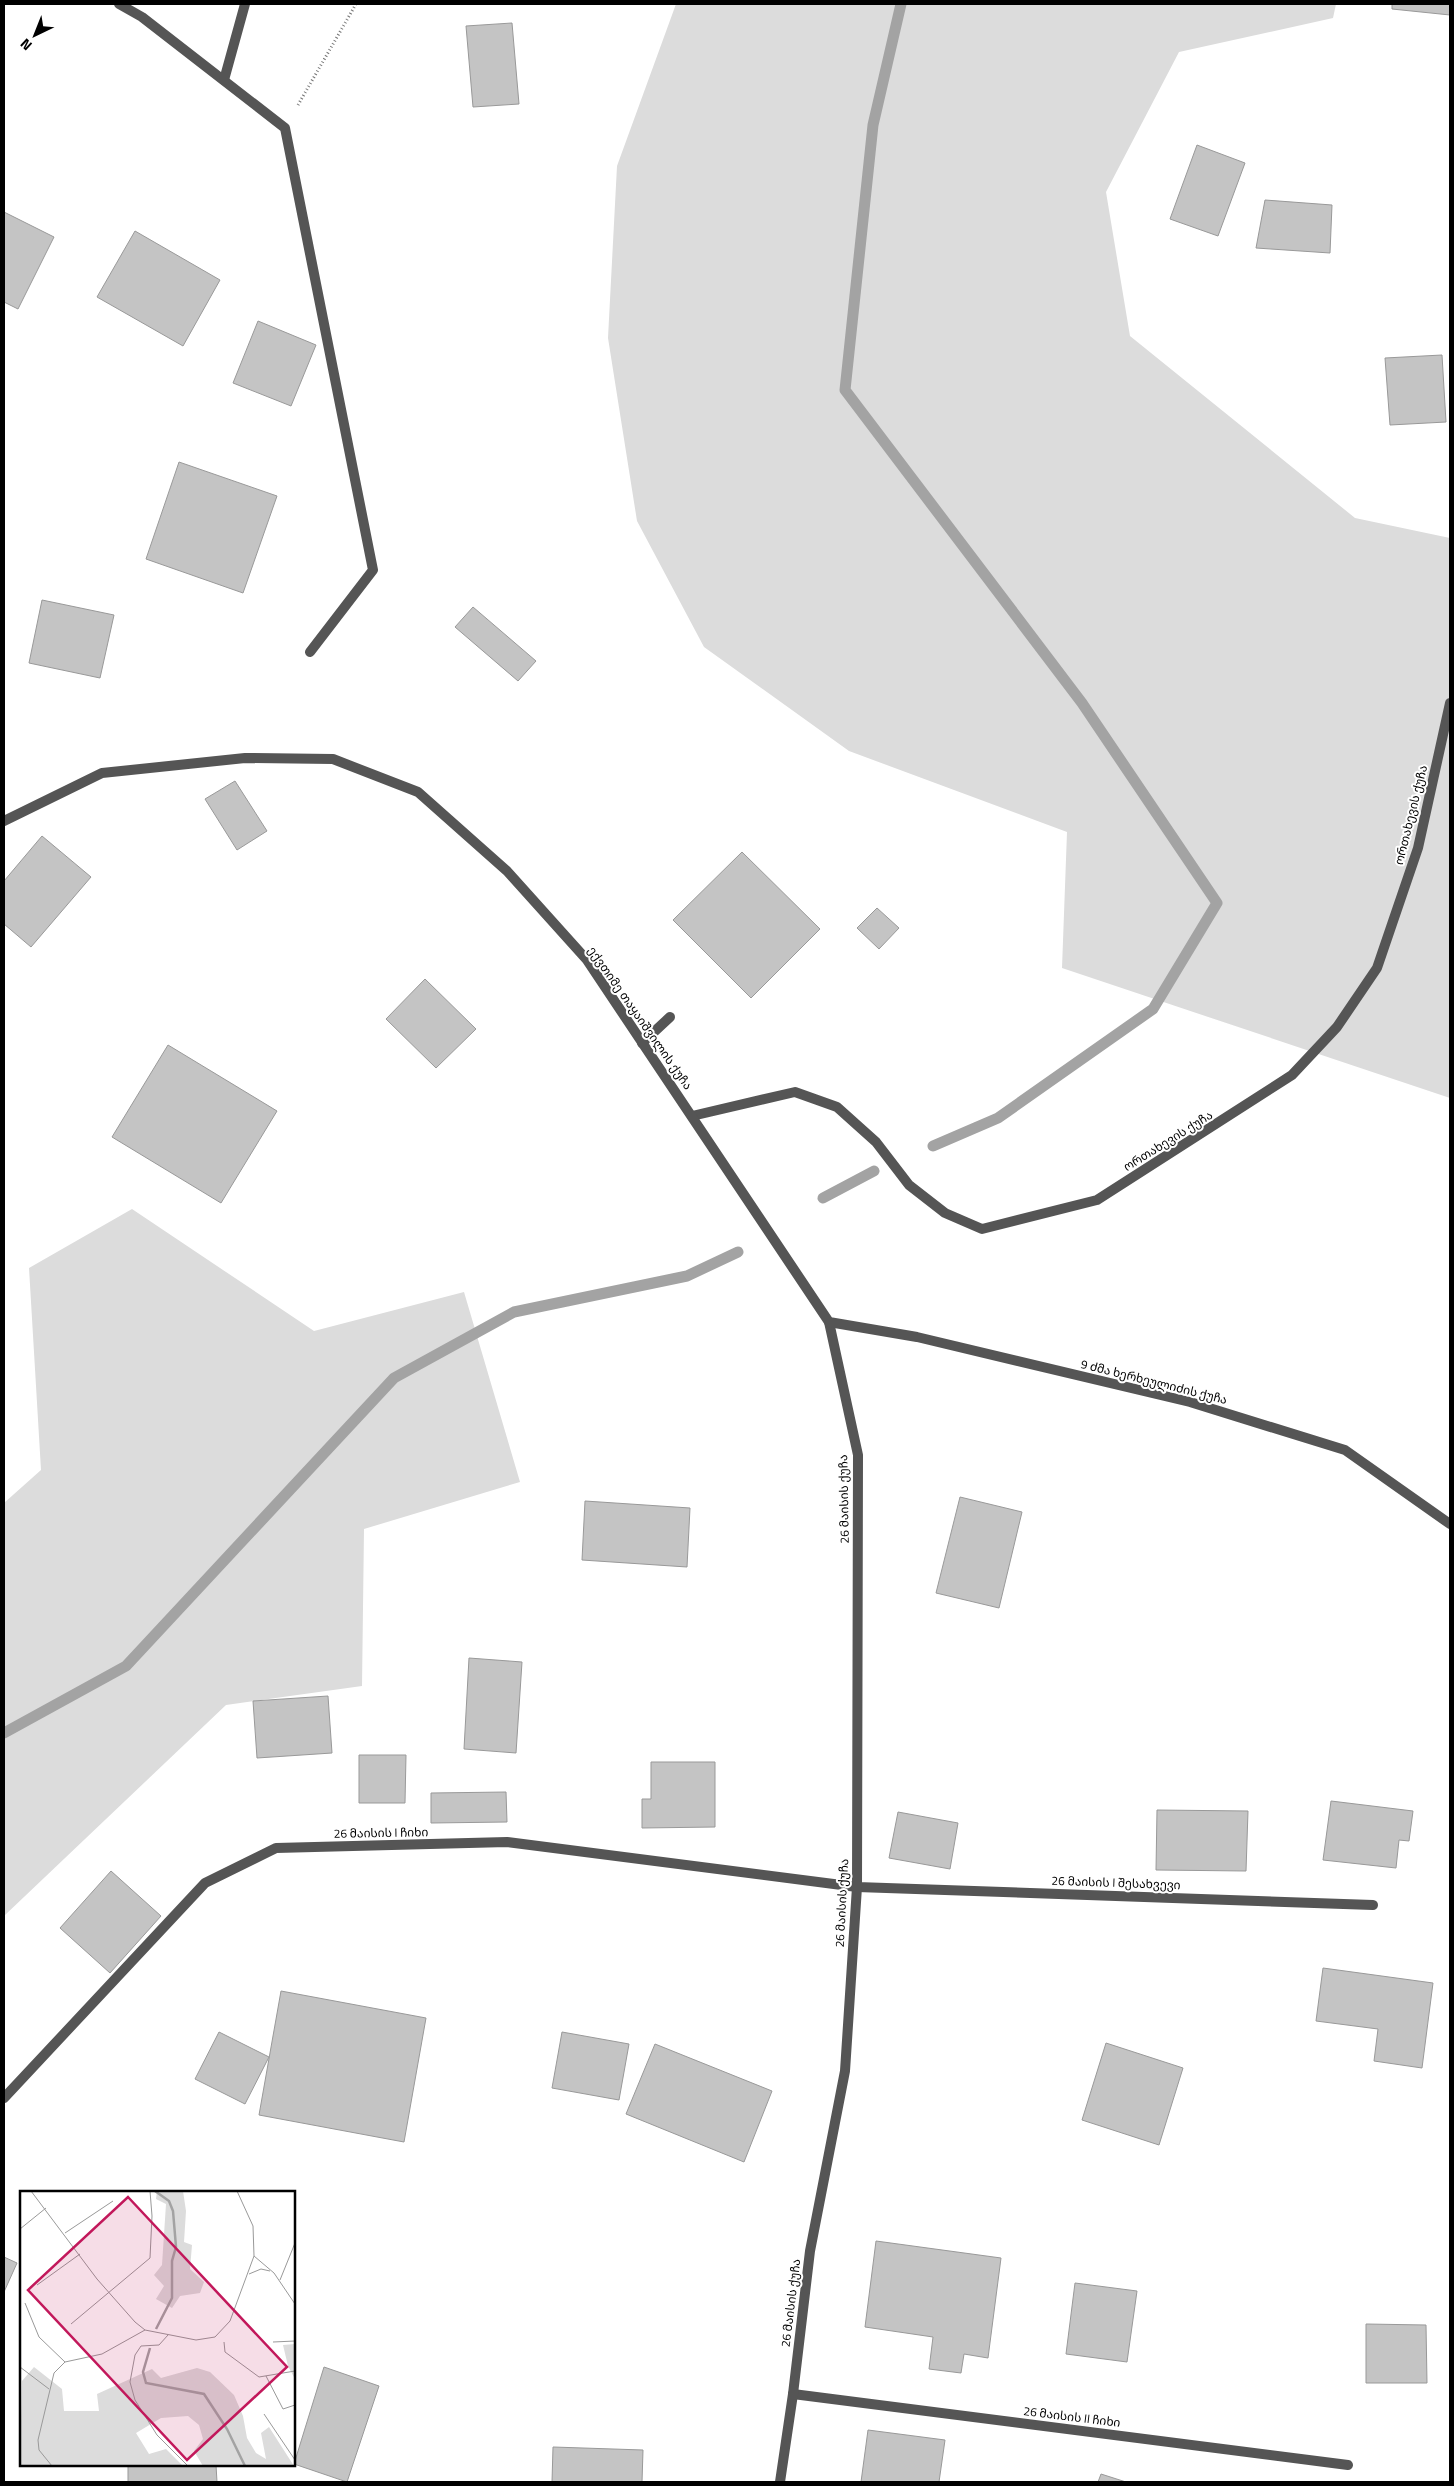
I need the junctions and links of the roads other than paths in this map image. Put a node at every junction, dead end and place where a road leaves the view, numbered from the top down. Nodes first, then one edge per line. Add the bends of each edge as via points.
1 (119, 4) edge
2 (245, 4) edge
3 (224, 80) junction
4 (310, 652) dead end
5 (1450, 704) edge
6 (4, 821) edge
7 (670, 1017) dead end
8 (642, 1043) junction
9 (692, 1116) junction
10 (829, 1322) junction
11 (1450, 1524) edge
12 (857, 1887) junction
13 (1373, 1905) dead end
14 (4, 2098) edge
15 (793, 2394) junction
16 (1348, 2465) dead end
17 (780, 2482) edge

1 - 3 street via 142,17
2 - 3 street
3 - 4 street via 285,128 373,570
5 - 9 street, ორთახევის ქუჩა via 1418,848 1377,968 1337,1027 1292,1075 1096,1200 982,1229 945,1213 909,1185 876,1142 837,1107 795,1092
6 - 8 street, ექვთიმე თაყაიშვილის ქუჩა via 102,773 245,758 333,759 418,792 507,871 587,960
7 - 8 street
8 - 9 street, ექვთიმე თაყაიშვილის ქუჩა
9 - 10 street, ექვთიმე თაყაიშვილის ქუჩა
10 - 11 street, 9 ძმა ხერხეულიძის ქუჩა via 917,1336 1190,1402 1345,1450
10 - 12 street, 26 მაისის ქუჩა via 858,1455
12 - 13 street, 26 მაისის I შესახვევი
12 - 14 street, 26 მაისის I ჩიხი via 507,1842 276,1848 205,1883
12 - 15 street, 26 მაისის ქუჩა via 845,2071 810,2251
15 - 16 street, 26 მაისის II ჩიხი
15 - 17 street, 26 მაისის ქუჩა

